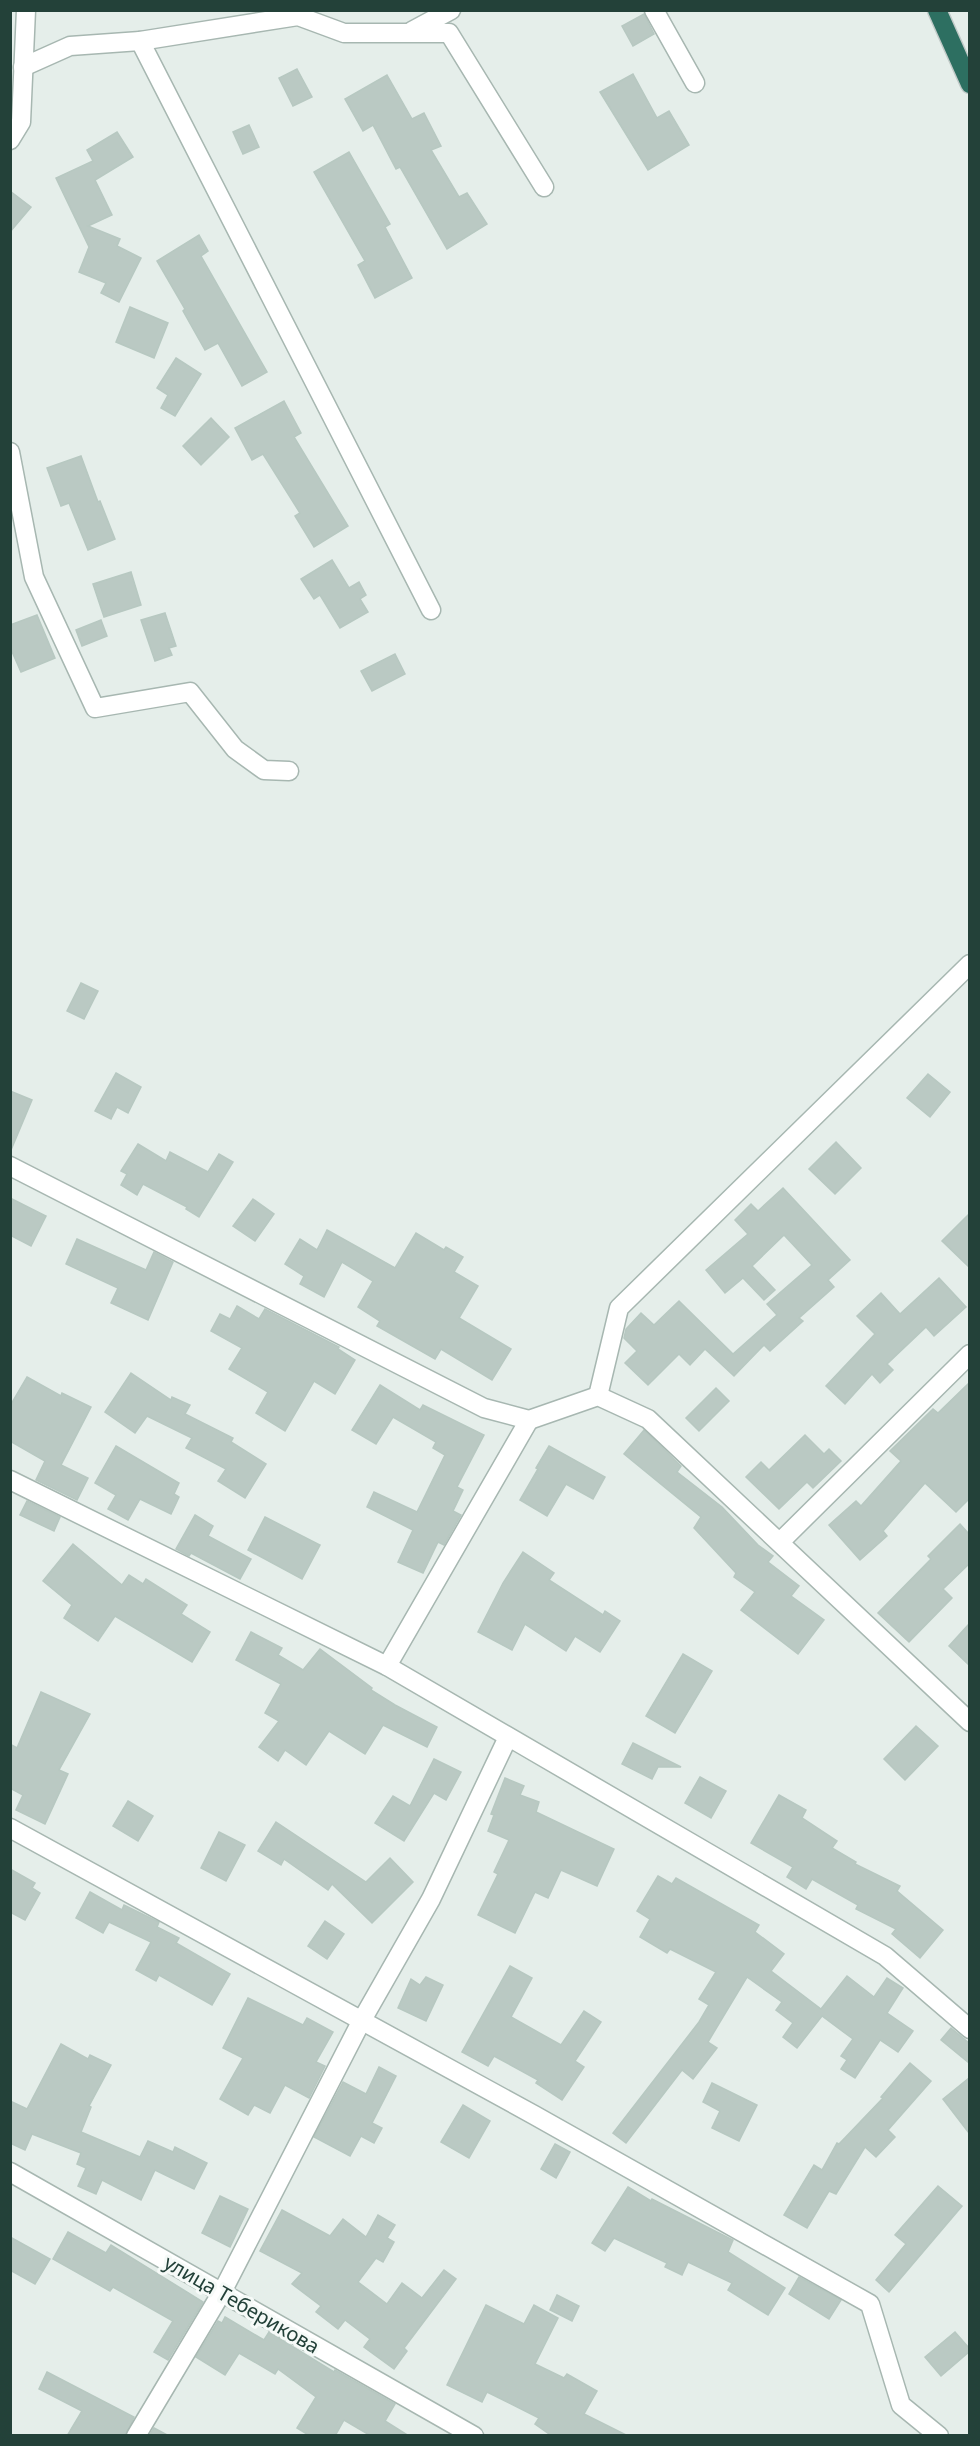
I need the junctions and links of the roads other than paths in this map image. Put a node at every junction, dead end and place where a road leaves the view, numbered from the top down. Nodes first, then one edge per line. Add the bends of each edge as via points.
1 (26, 10) edge
2 (451, 10) edge
3 (654, 10) edge
4 (936, 10) edge
5 (407, 33) junction
6 (140, 41) junction
7 (23, 67) junction
8 (695, 83) dead end
9 (969, 84) edge
10 (16, 86) edge
11 (10, 140) edge
12 (544, 187) dead end
13 (10, 452) edge
14 (431, 610) dead end
15 (290, 771) dead end
16 (969, 964) edge
17 (10, 1166) edge
18 (969, 1354) edge
19 (598, 1395) junction
20 (529, 1420) junction
21 (10, 1480) edge
22 (780, 1542) junction
23 (387, 1666) junction
24 (969, 1722) edge
25 (508, 1737) junction
26 (10, 1828) edge
27 (362, 2020) junction
28 (969, 2029) edge
29 (10, 2172) edge
30 (222, 2292) junction
31 (136, 2436) edge
32 (474, 2436) edge
33 (939, 2436) edge

1 - 7 street
2 - 5 street
3 - 8 street
4 - 9 highway
5 - 6 street via 344,33 298,16
5 - 12 street via 449,33
6 - 7 street via 70,46
6 - 14 street
7 - 10 street
10 - 11 street via 21,122
13 - 15 street via 34,577 95,708 190,692 235,749 264,770
16 - 19 street via 619,1308
17 - 20 street via 484,1408
18 - 22 street
19 - 20 street
19 - 22 street via 648,1419
20 - 23 street
21 - 23 street
22 - 24 street
23 - 25 street
25 - 27 street via 431,1899
25 - 28 street via 885,1956
26 - 27 street
27 - 30 street
27 - 33 street via 870,2304 901,2405
29 - 30 street, улица Теберикова
30 - 31 street
30 - 32 street, улица Теберикова

